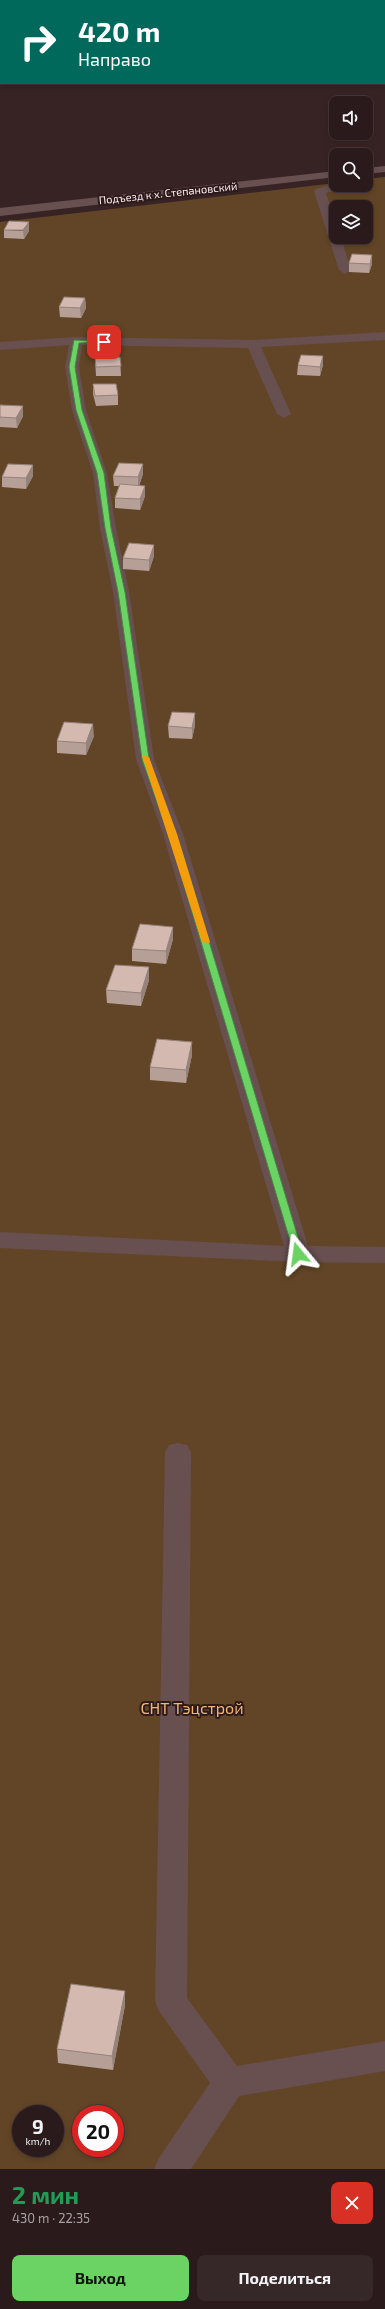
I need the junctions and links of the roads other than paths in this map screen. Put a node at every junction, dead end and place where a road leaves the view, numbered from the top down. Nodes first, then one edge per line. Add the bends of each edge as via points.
1 (385, 168) edge
2 (373, 170) edge
3 (329, 175) edge
4 (329, 189) edge
5 (0, 212) edge
6 (345, 270) dead end
7 (385, 336) edge
8 (76, 341) junction
9 (253, 344) junction
10 (0, 346) edge
11 (284, 414) dead end
12 (0, 1240) edge
13 (298, 1254) junction
14 (385, 1255) edge
15 (178, 1452) dead end
16 (385, 2056) edge
17 (229, 2083) junction
18 (171, 2169) edge

1 - 2 street
3 - 5 street, Подъезд к х. Степановский
4 - 6 street via 320,191
7 - 9 street
8 - 9 street
8 - 10 street
8 - 13 street via 72,367 79,410 100,473 121,592 145,759 175,841
9 - 11 street
12 - 13 street
13 - 14 street
15 - 17 street via 171,2001
16 - 17 street
17 - 18 street

